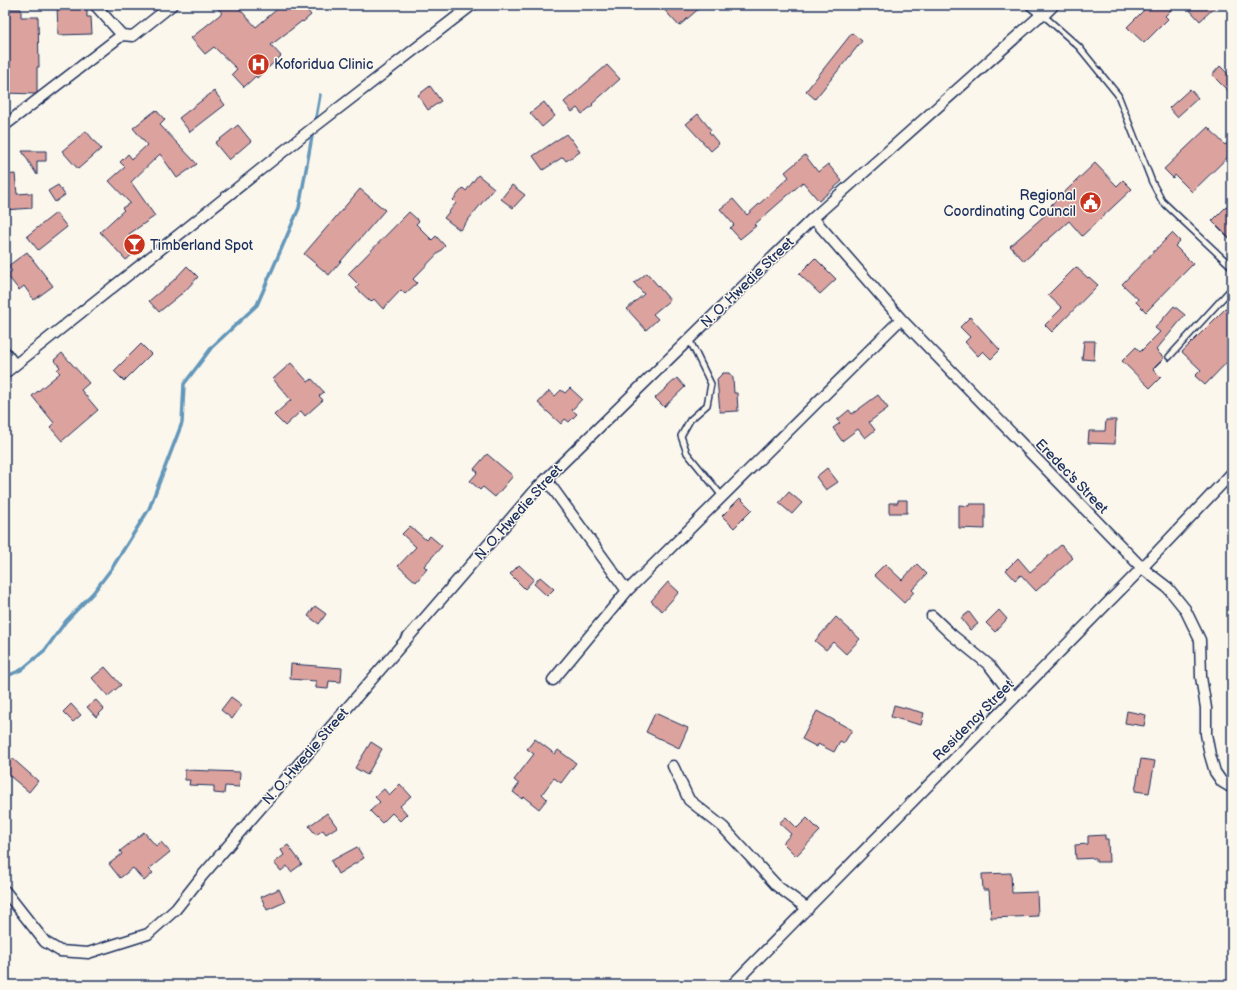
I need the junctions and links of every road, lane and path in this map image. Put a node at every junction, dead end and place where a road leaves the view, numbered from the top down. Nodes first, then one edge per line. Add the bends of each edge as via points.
1 (95, 5) edge
2 (172, 5) edge
3 (472, 5) edge
4 (1031, 5) edge
5 (1047, 10) edge
6 (122, 35) junction
7 (5, 125) edge
8 (813, 218) junction
9 (1232, 267) edge
10 (1232, 288) edge
11 (901, 319) junction
12 (689, 339) junction
13 (5, 352) edge
14 (1169, 357) dead end
15 (14, 365) junction
16 (5, 373) edge
17 (1232, 473) edge
18 (546, 479) junction
19 (722, 496) junction
20 (1142, 568) junction
21 (627, 591) junction
22 (932, 616) dead end
23 (553, 680) dead end
24 (1014, 698) junction
25 (673, 766) dead end
26 (1232, 788) edge
27 (5, 891) edge
28 (808, 909) junction
29 (732, 985) edge

1 - 6 street
2 - 6 street via 133,36
3 - 15 street
4 - 5 street
5 - 8 street, N. O. Hwedie Street
5 - 9 lane via 1118,95 1152,182 1162,200
6 - 7 street
8 - 11 street, Eredec's Street
8 - 12 street, N. O. Hwedie Street
10 - 14 lane
11 - 19 street
11 - 20 street, Eredec's Street
12 - 18 street, N. O. Hwedie Street
12 - 19 lane via 711,384 707,405 690,420 681,436 687,453
13 - 15 street
15 - 16 street
17 - 20 street, Residency Street
18 - 21 street
18 - 27 street, N. O. Hwedie Street via 212,864 176,909 148,934 88,953 60,951 45,942
19 - 21 street
20 - 24 street, Residency Street
20 - 26 street, Eredec's Street via 1168,588 1185,609 1200,640 1201,677 1210,755 1222,782
21 - 23 street
22 - 24 street via 989,665
24 - 28 street, Residency Street
25 - 28 street via 689,800 723,827 777,886
28 - 29 street, Residency Street

